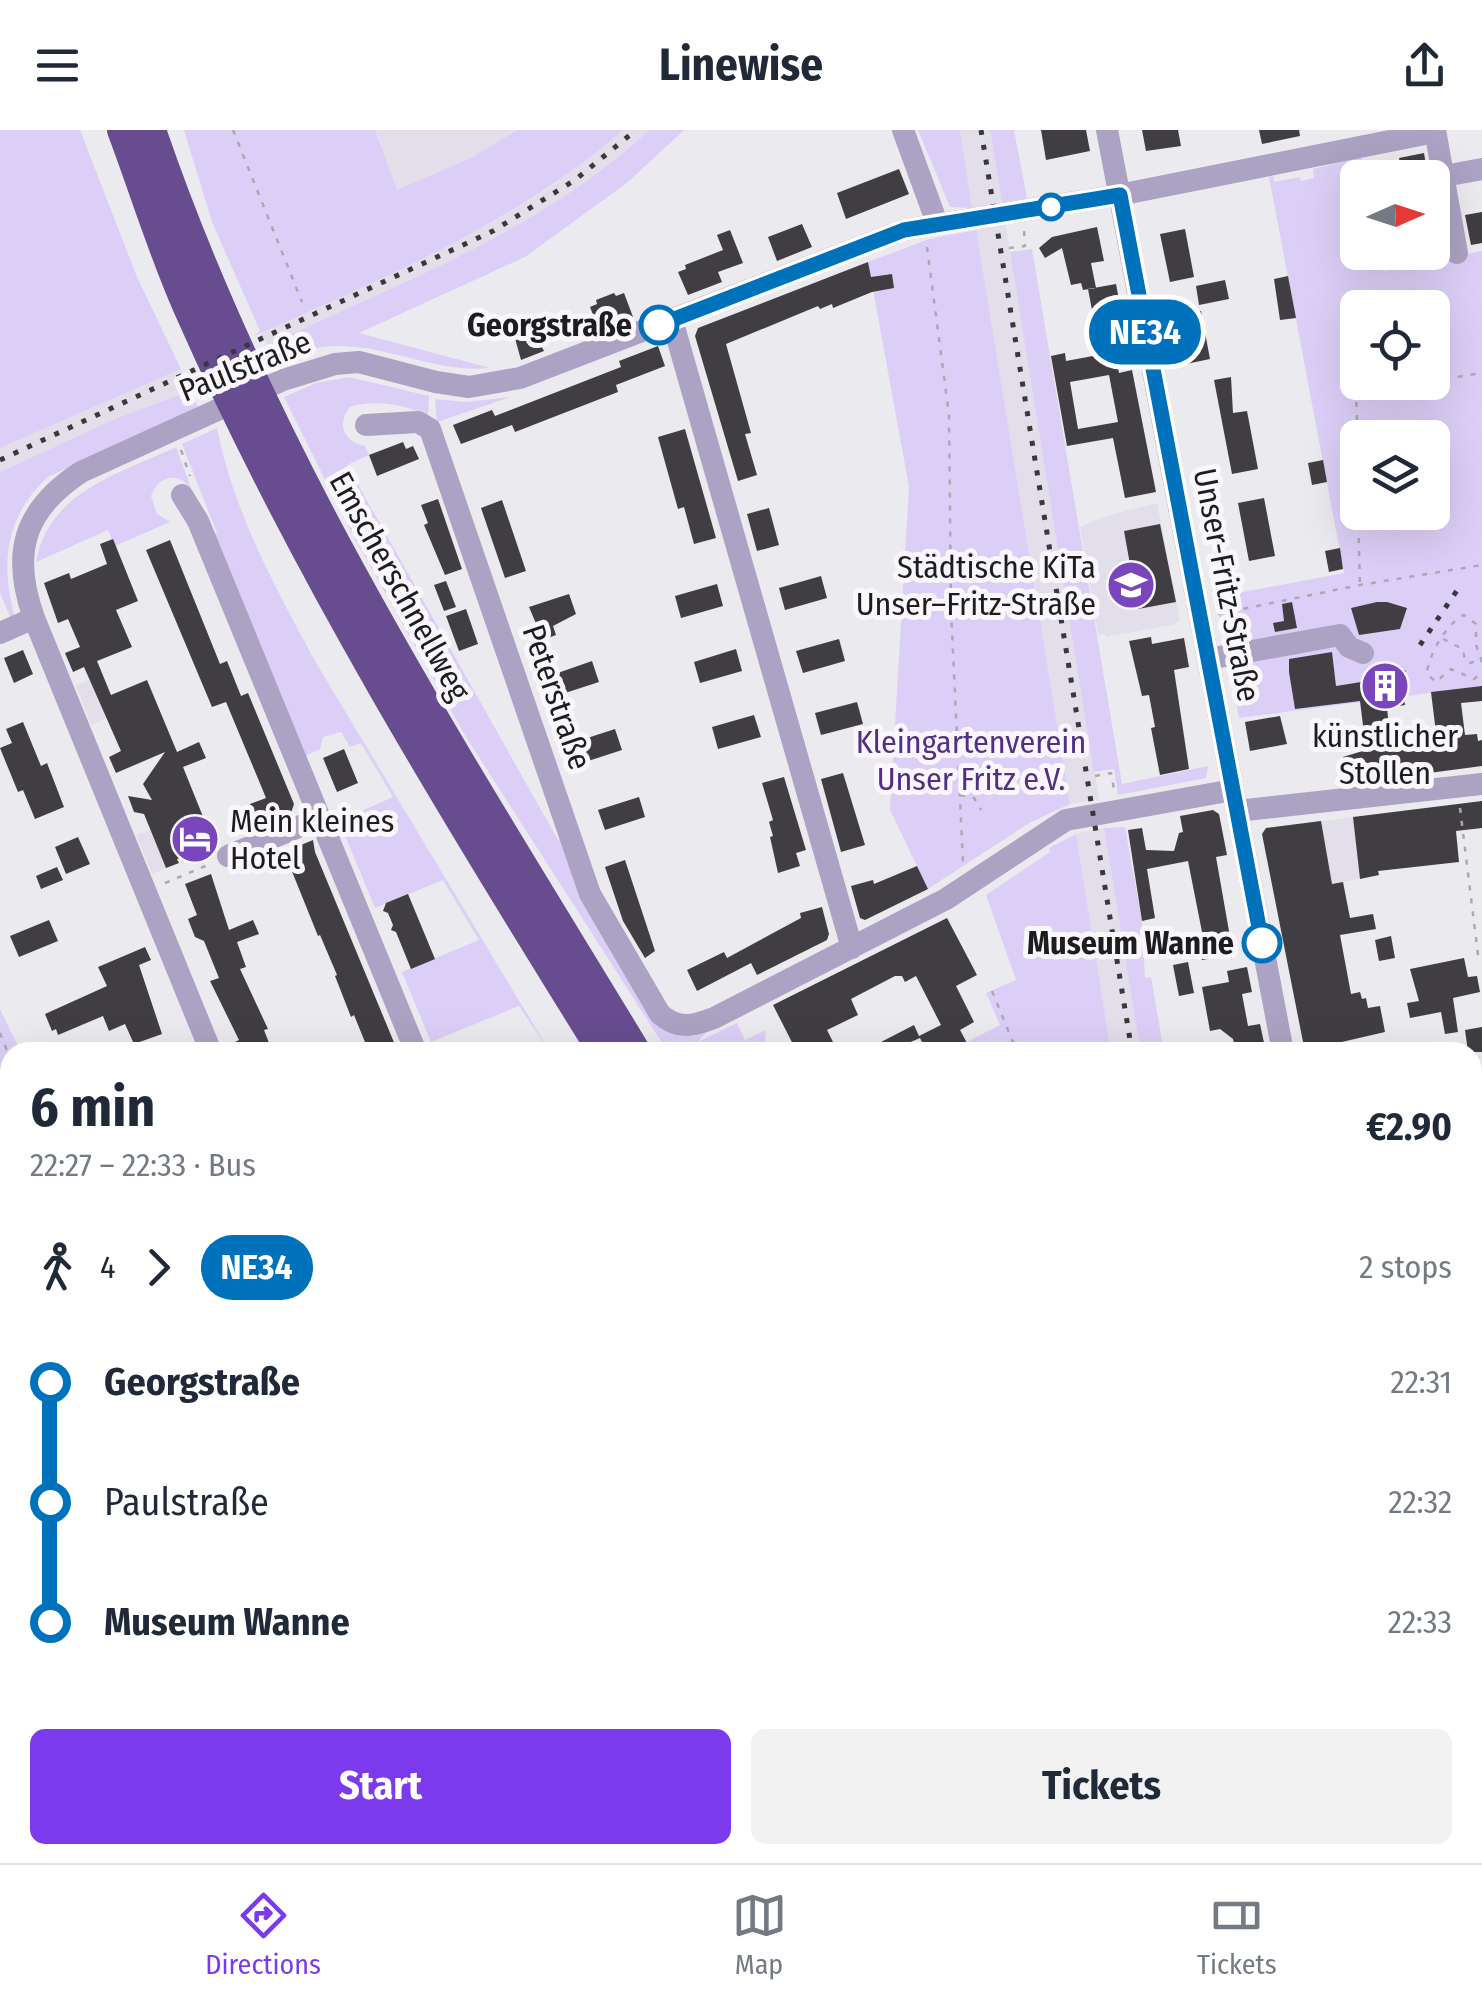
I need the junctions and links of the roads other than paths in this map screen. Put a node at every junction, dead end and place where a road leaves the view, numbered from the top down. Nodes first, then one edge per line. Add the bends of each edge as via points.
1 (122, 130) edge
2 (151, 130) edge
3 (903, 130) edge
4 (1106, 130) edge
5 (1435, 131) edge
6 (1441, 160) edge
7 (1482, 169) edge
8 (1450, 175) edge
9 (1120, 195) junction
10 (1450, 209) edge
11 (930, 224) junction
12 (1458, 253) dead end
13 (672, 320) junction
14 (366, 424) dead end
15 (182, 495) dead end
16 (34, 618) junction
17 (0, 632) edge
18 (1363, 653) dead end
19 (1208, 658) junction
20 (1482, 784) edge
21 (1235, 800) junction
22 (320, 818) junction
23 (228, 856) road end
24 (852, 948) junction
25 (200, 1042) edge
26 (412, 1042) edge
27 (597, 1042) edge
28 (630, 1042) edge
29 (1281, 1042) edge

1 - 27 highway, Emscherschnellweg via 189,312 270,481 353,637
2 - 28 highway, Emscherschnellweg via 220,308 314,507
3 - 11 street
4 - 9 street, Unser-Fritz-Straße
5 - 6 street
5 - 9 street, Paulstraße
7 - 8 street
9 - 11 street, Paulstraße
9 - 19 street, Unser-Fritz-Straße
10 - 12 street
11 - 13 street, Paulstraße
13 - 16 street, Paulstraße via 498,384 451,386 359,362 324,366 81,472 44,500 25,540 23,582
13 - 24 street
14 - 24 street, Peterstraße via 418,422 430,428 590,894 660,1014 692,1026
15 - 22 street
16 - 17 street
16 - 25 street, Paulstraße via 146,890
18 - 19 street via 1340,635
19 - 21 street, Unser-Fritz-Straße
20 - 21 street
21 - 24 street via 1066,820 946,899
21 - 29 street, Unser-Fritz-Straße
22 - 23 street
22 - 26 street

